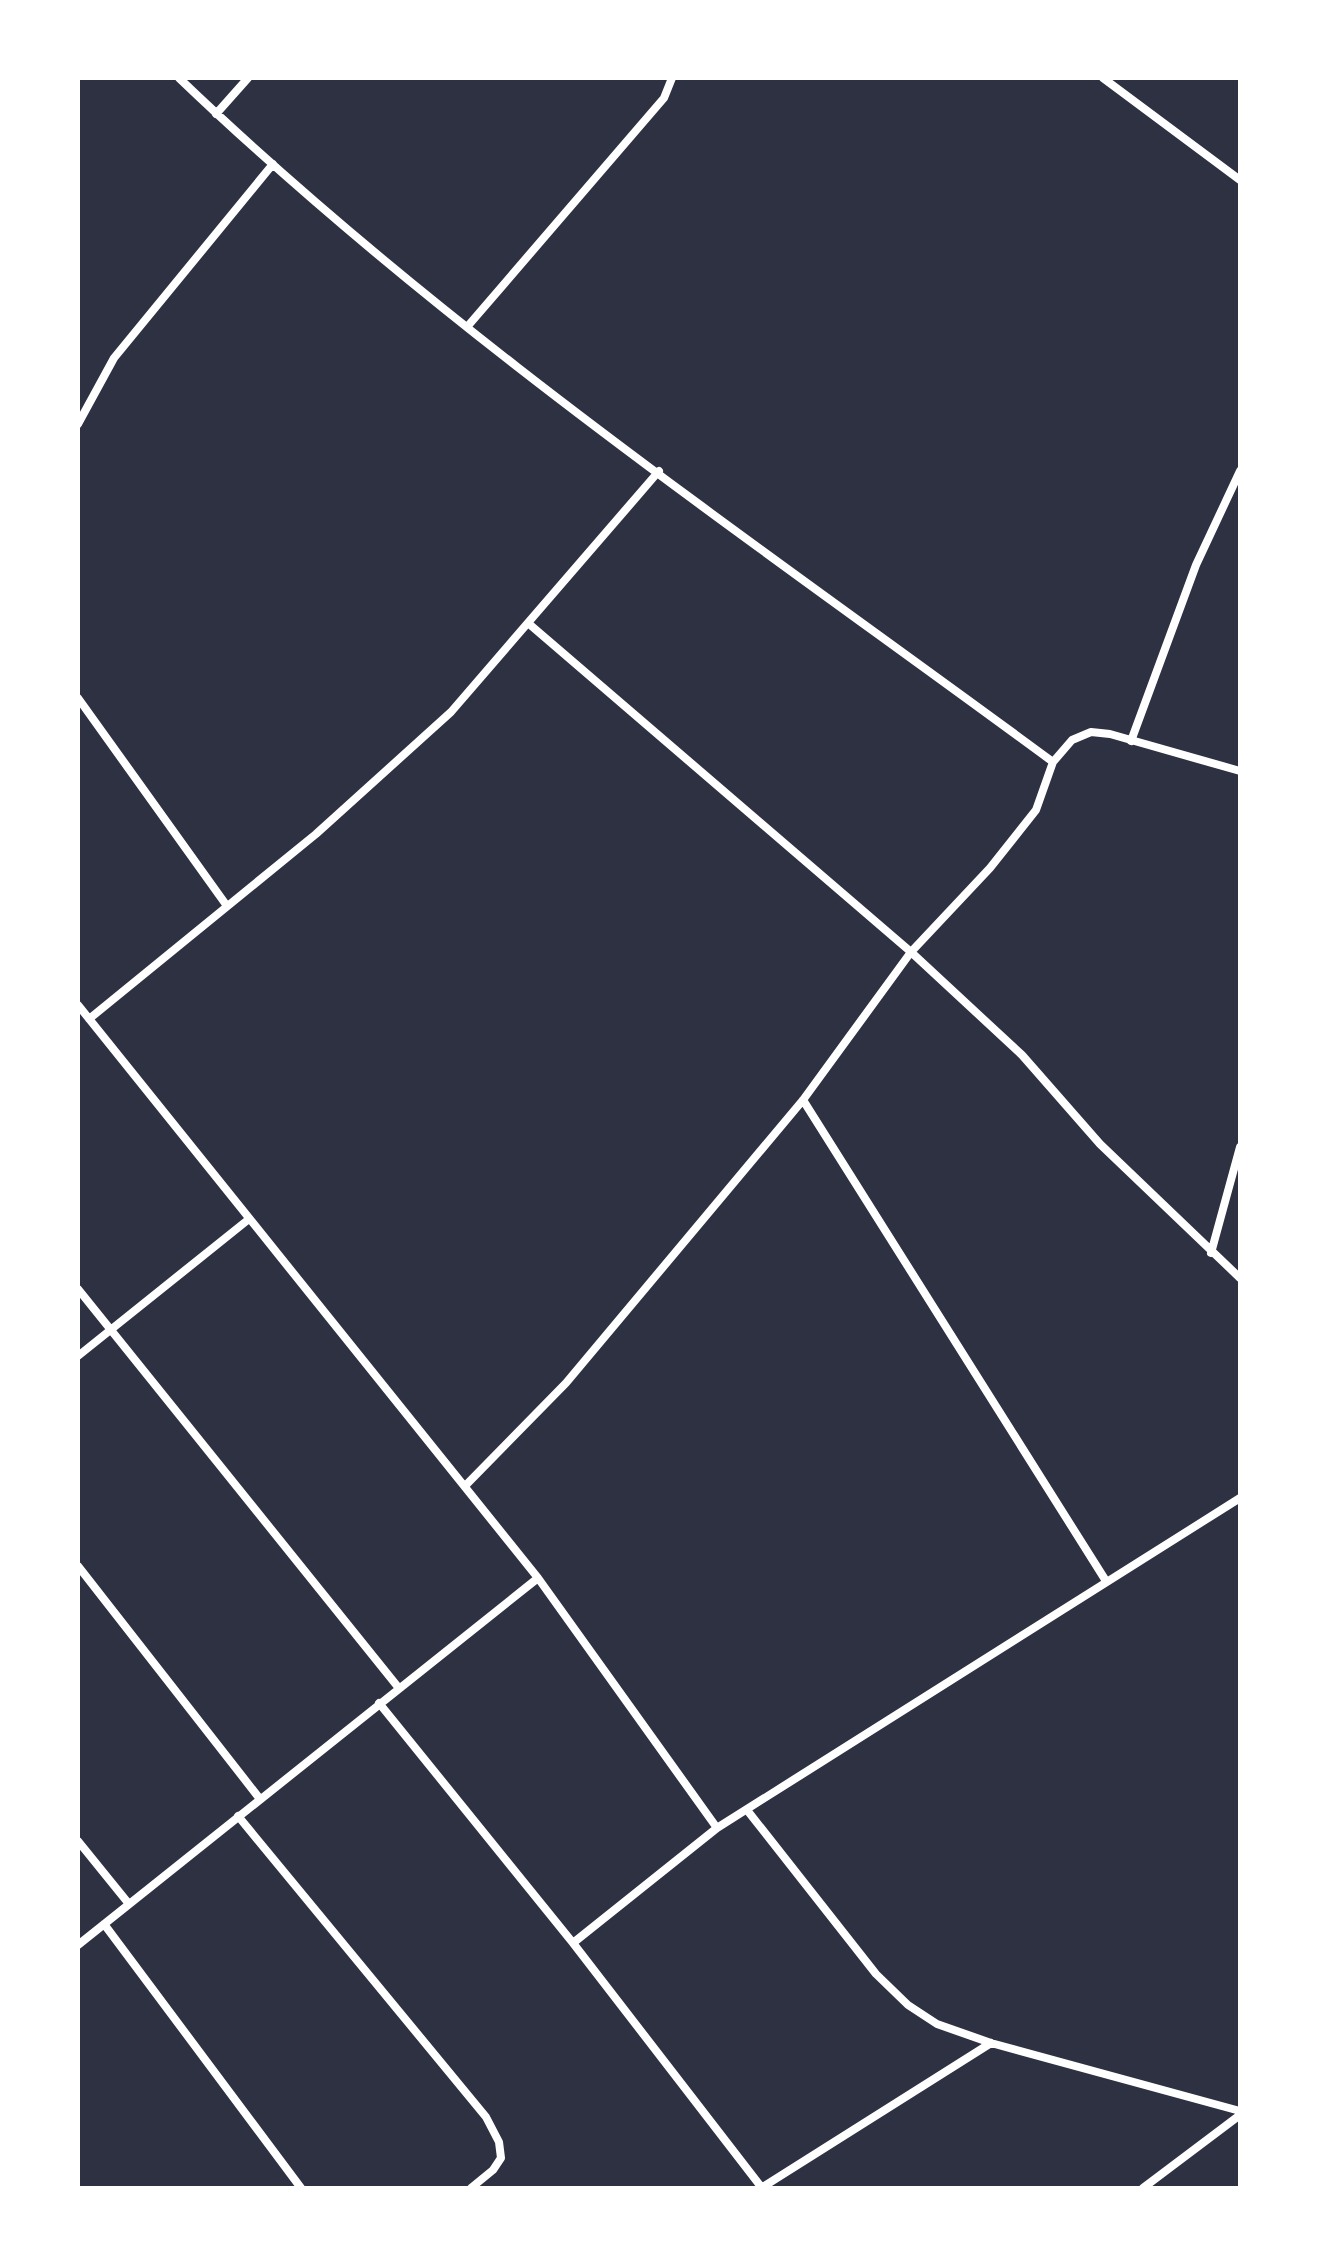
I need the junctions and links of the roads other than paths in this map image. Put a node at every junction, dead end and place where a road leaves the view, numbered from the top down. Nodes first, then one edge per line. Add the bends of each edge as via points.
1 (179, 78) edge
2 (248, 78) edge
3 (672, 78) edge
4 (1103, 78) edge
5 (216, 114) junction
6 (273, 164) junction
7 (1240, 180) edge
8 (467, 327) junction
9 (78, 424) edge
10 (659, 471) junction
11 (1240, 471) edge
12 (528, 623) junction
13 (78, 698) edge
14 (1131, 741) junction
15 (1053, 762) junction
16 (1240, 771) edge
17 (227, 906) junction
18 (911, 952) junction
19 (78, 1005) edge
20 (89, 1019) junction
21 (803, 1100) junction
22 (1240, 1147) edge
23 (249, 1219) junction
24 (1211, 1253) junction
25 (1240, 1278) edge
26 (78, 1289) edge
27 (111, 1330) junction
28 (78, 1356) edge
29 (466, 1485) junction
30 (1240, 1498) edge
31 (78, 1566) edge
32 (538, 1578) junction
33 (1106, 1581) junction
34 (398, 1687) junction
35 (379, 1703) junction
36 (260, 1799) junction
37 (747, 1810) junction
38 (238, 1816) junction
39 (717, 1828) junction
40 (78, 1841) edge
41 (129, 1904) junction
42 (104, 1924) junction
43 (573, 1943) junction
44 (78, 1945) edge
45 (991, 2043) junction
46 (1240, 2113) edge
47 (301, 2188) edge
48 (471, 2188) edge
49 (761, 2188) edge
50 (1143, 2188) edge

1 - 5 street
2 - 5 street
3 - 8 street via 664,98
4 - 7 street
5 - 6 street
6 - 8 street
6 - 9 street via 114,358
8 - 10 street
10 - 12 street
10 - 15 street
11 - 14 street via 1196,565
12 - 17 street via 451,712
12 - 18 street
13 - 17 street
14 - 15 street via 1091,732 1072,740
14 - 16 street
15 - 18 street via 1036,810
17 - 20 street
18 - 21 street
18 - 24 street via 1022,1055 1100,1144
19 - 20 street
20 - 23 street
21 - 29 street via 566,1383
21 - 33 street
22 - 24 street
23 - 27 street
23 - 29 street
24 - 25 street
26 - 27 street
27 - 28 street
27 - 34 street
29 - 32 street
30 - 33 street
31 - 36 street
32 - 34 street
32 - 39 street
33 - 37 street
34 - 35 street
35 - 36 street
35 - 43 street
36 - 38 street
37 - 39 street
37 - 45 street via 876,1974 908,2005 937,2024
38 - 41 street
38 - 48 street via 486,2117 501,2158
39 - 43 street
40 - 41 street
41 - 42 street
42 - 44 street
42 - 47 street
43 - 49 street
45 - 46 street
45 - 49 street
46 - 50 street

